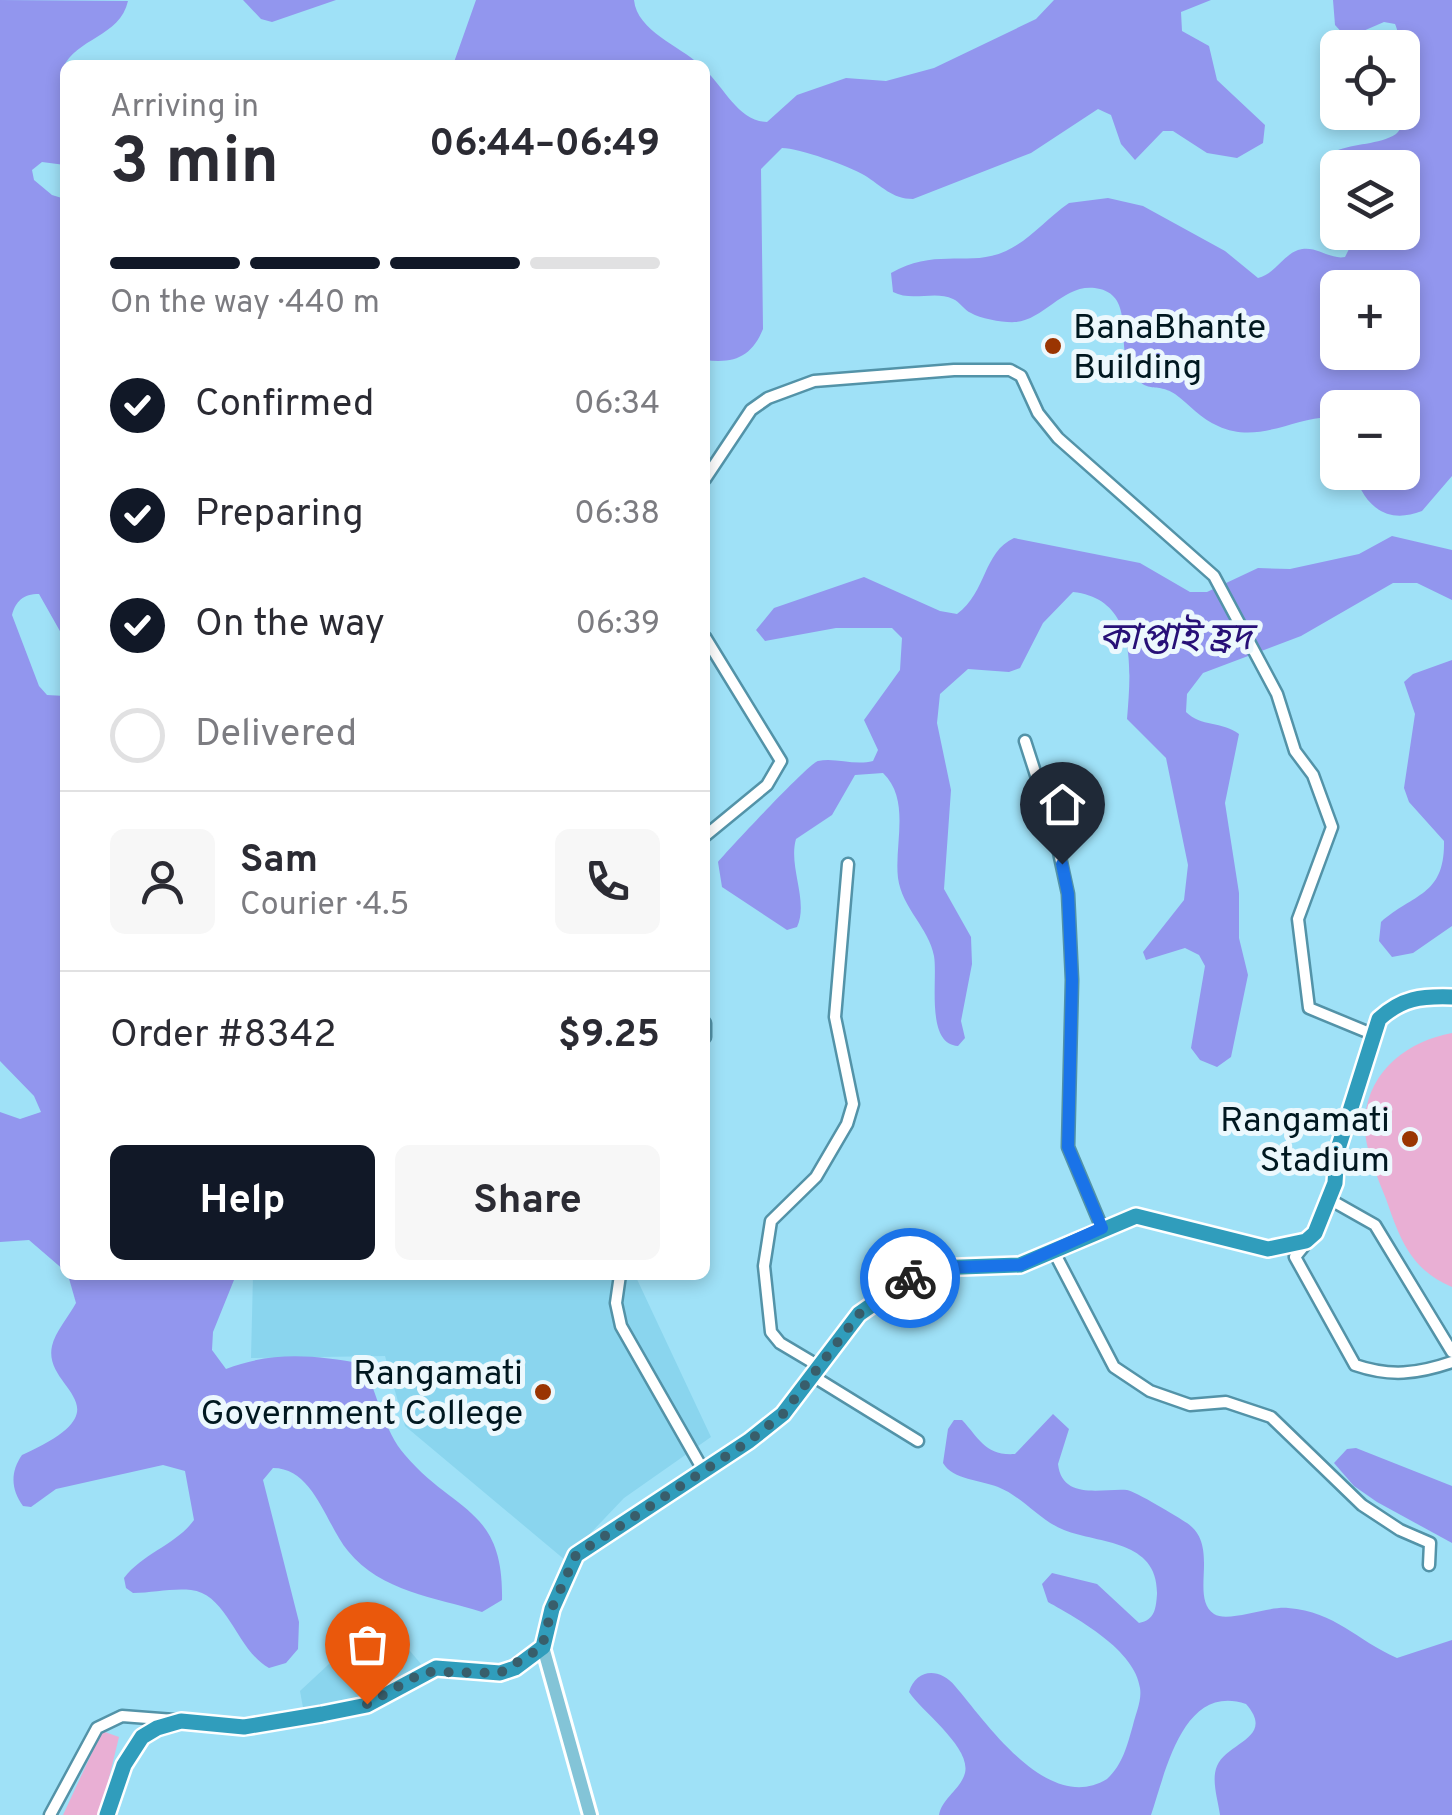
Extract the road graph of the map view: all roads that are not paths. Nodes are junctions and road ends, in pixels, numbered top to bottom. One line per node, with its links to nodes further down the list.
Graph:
1 (710, 470): 7 (street)
2 (710, 645): 4 (street)
3 (1025, 741): 9 (street)
4 (710, 832)
5 (848, 864): 15 (street)
6 (1452, 997): 7 (highway)
7 (1372, 1034): 8 (highway)
8 (1329, 1199): 10 (highway); 13 (street)
9 (1102, 1228): 10 (highway); 11 (highway)
10 (1315, 1232): 14 (street)
11 (1054, 1252): 15 (highway); 18 (street)
12 (619, 1280): 17 (street)
13 (1452, 1352)
14 (1452, 1362)
15 (814, 1370): 16 (street); 17 (highway)
16 (918, 1441)
17 (702, 1468): 19 (highway)
18 (1429, 1564)
19 (542, 1647): 20 (highway); 23 (main road)
20 (181, 1721): 21 (street); 22 (highway)
21 (50, 1815)
22 (107, 1815)
23 (590, 1815)

